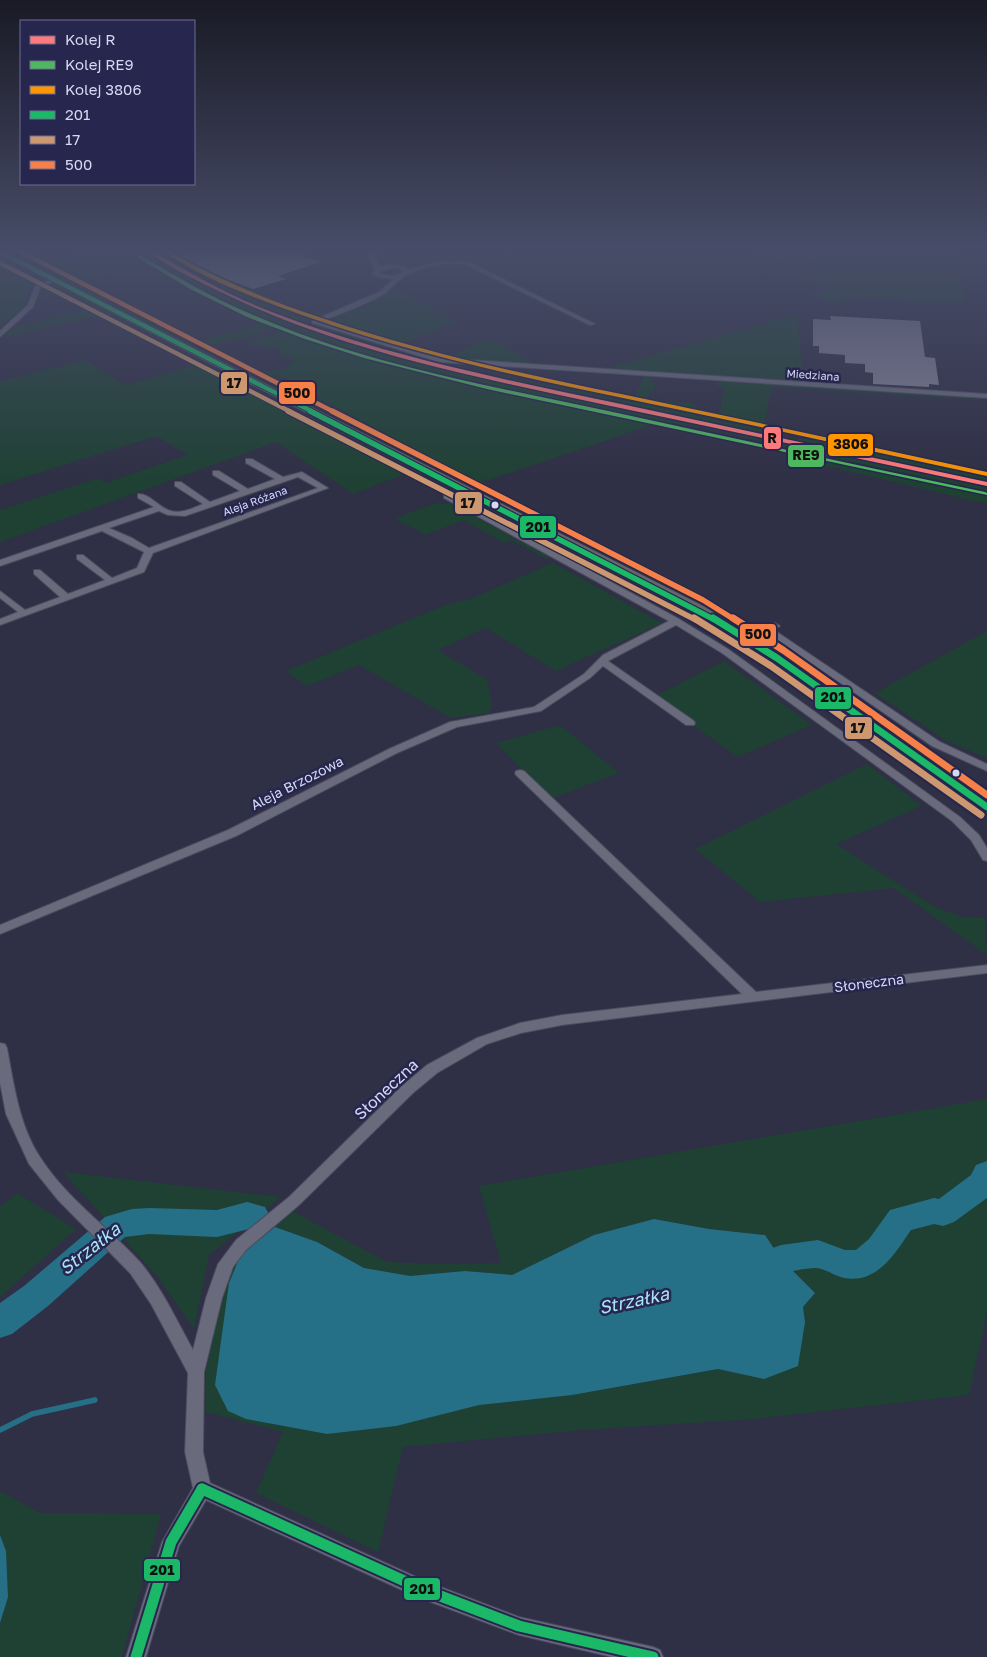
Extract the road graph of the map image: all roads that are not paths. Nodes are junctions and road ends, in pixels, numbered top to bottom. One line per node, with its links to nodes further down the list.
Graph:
1 (9, 326): 4 (street)
2 (146, 326): 31 (main road)
3 (328, 326): 5 (street, Miedziana)
4 (0, 335)
5 (987, 396)
6 (249, 461): 8 (street, Aleja Różana)
7 (216, 472): 10 (street, Aleja Różana)
8 (282, 480): 10 (street, Aleja Różana); 16 (street, Aleja Różana)
9 (178, 484): 13 (street, Aleja Różana)
10 (247, 492): 13 (street, Aleja Różana)
11 (141, 496): 14 (street, Aleja Różana)
12 (447, 496): 24 (street)
13 (209, 505): 14 (street, Aleja Różana)
14 (160, 508): 15 (street)
15 (104, 528): 16 (street); 18 (street)
16 (149, 551): 20 (street)
17 (80, 557): 20 (street)
18 (0, 563)
19 (37, 572): 22 (street)
20 (111, 581): 22 (street)
21 (0, 594): 23 (street)
22 (66, 597): 23 (street)
23 (24, 613): 25 (street)
24 (676, 621): 27 (street, Aleja Brzozowa); 32 (street)
25 (0, 622)
26 (775, 626): 29 (street)
27 (602, 662): 28 (street); 33 (street, Aleja Brzozowa)
28 (690, 724)
29 (987, 768)
30 (520, 773): 35 (street)
31 (987, 807)
32 (987, 857)
33 (0, 930)
34 (987, 970): 35 (street, Słoneczna)
35 (752, 996): 37 (street, Słoneczna)
36 (0, 1048): 37 (street)
37 (196, 1372): 38 (street, Słoneczna)
38 (202, 1488): 39 (street); 40 (street)
39 (136, 1657)
40 (653, 1657)

